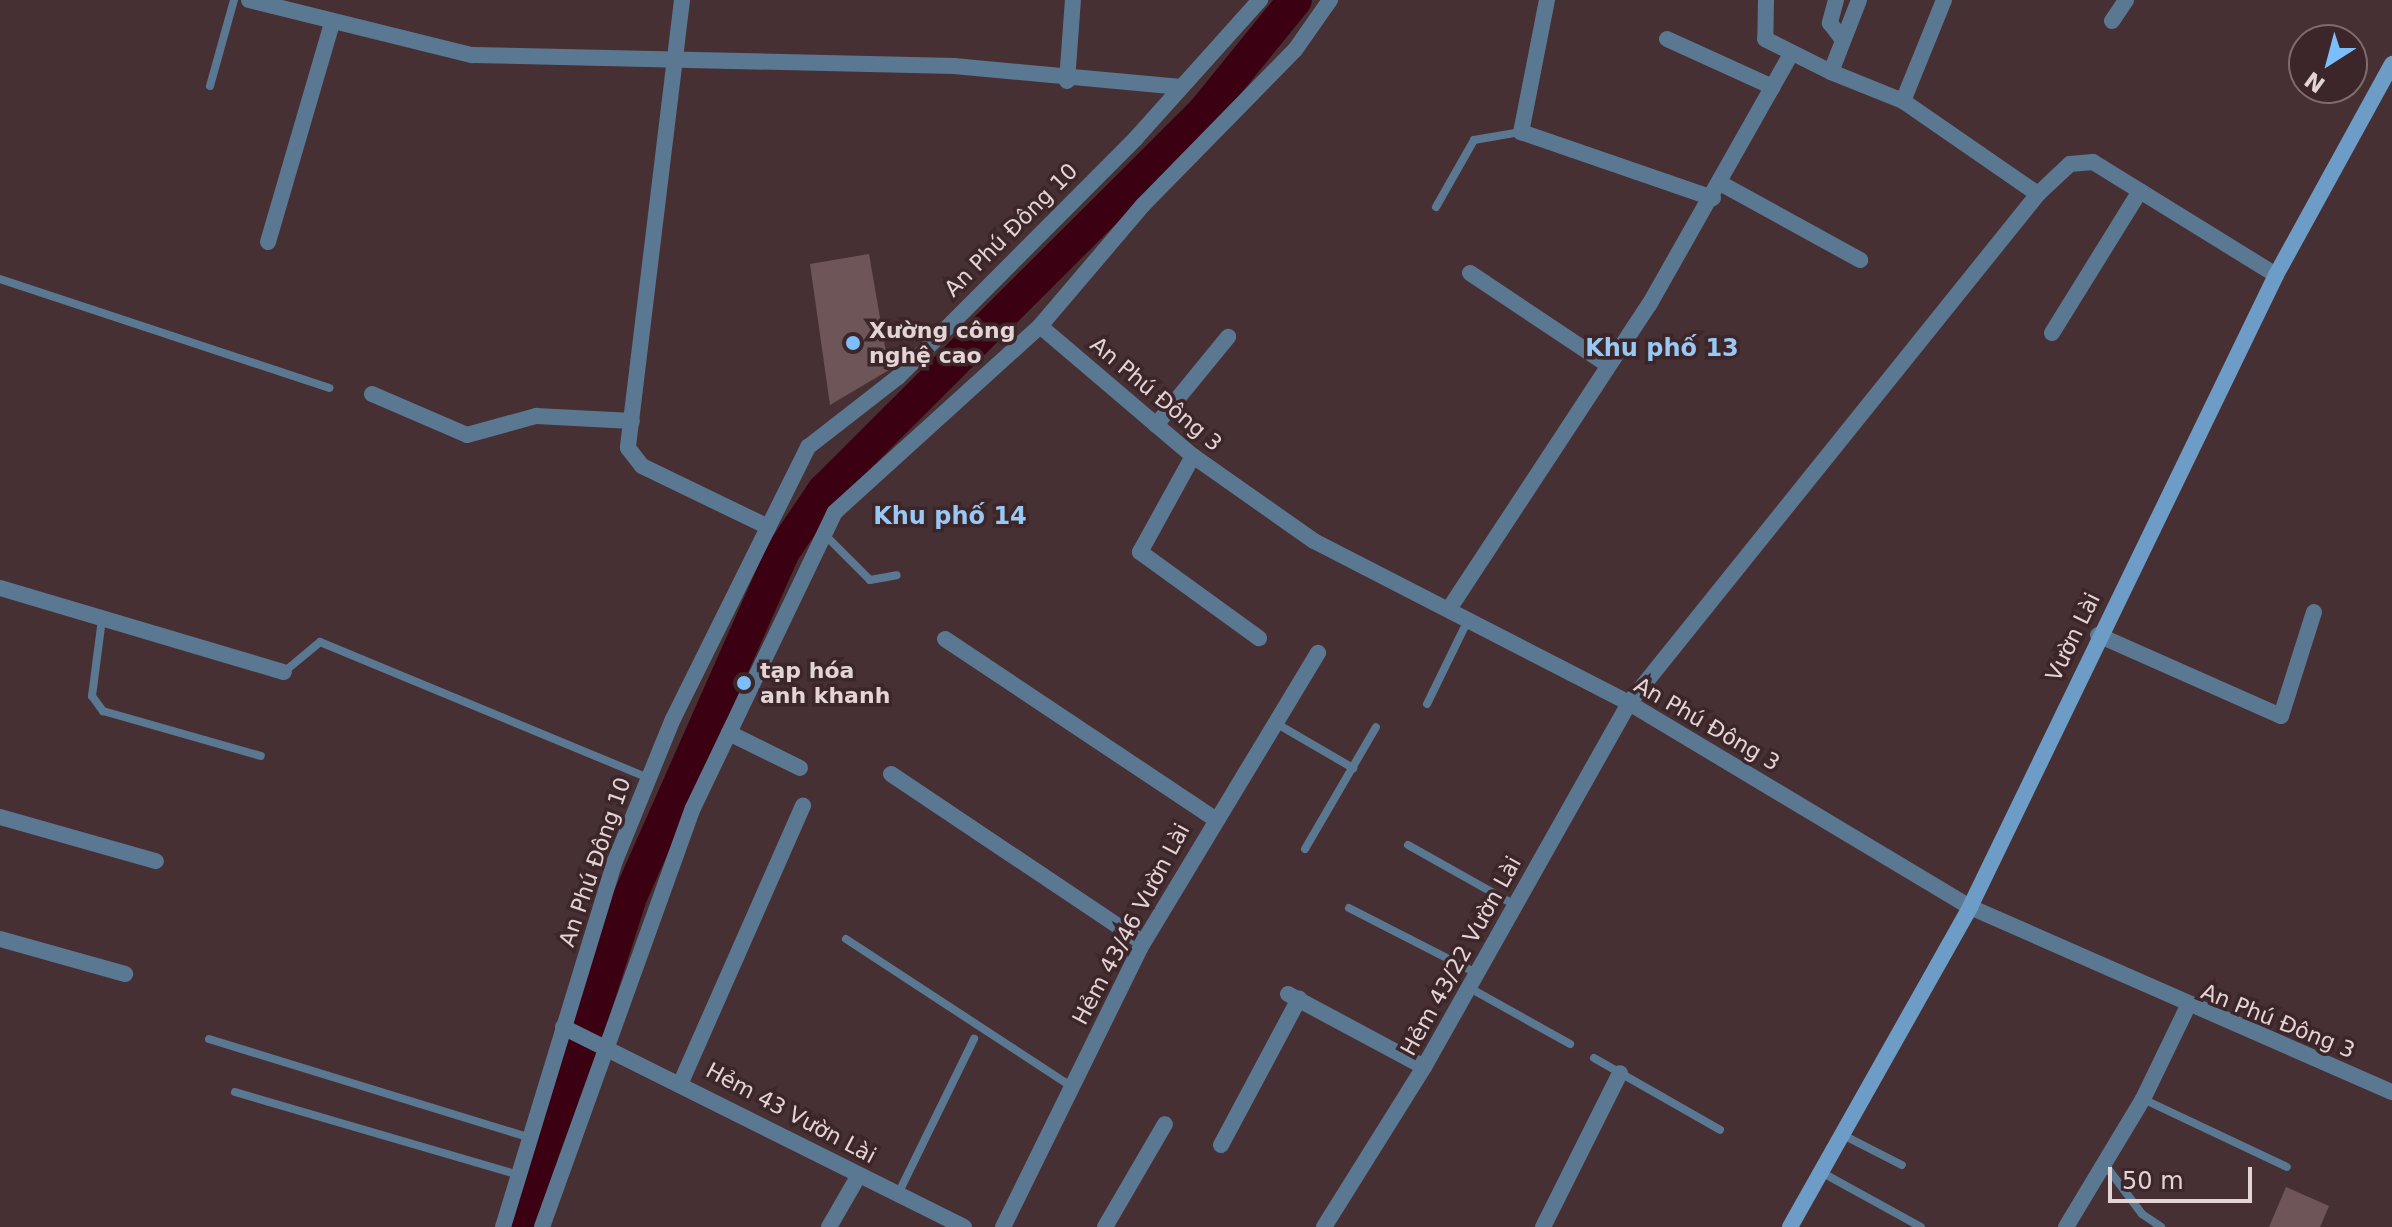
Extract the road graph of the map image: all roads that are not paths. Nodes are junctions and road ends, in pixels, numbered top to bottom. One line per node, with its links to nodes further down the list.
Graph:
1 (234, 0): 22 (lane)
2 (249, 0): 14 (street)
3 (682, 0): 19 (street)
4 (1073, 0): 21 (street)
5 (1260, 0): 23 (street, An Phú Đông 10)
6 (1330, 0): 36 (street)
7 (1547, 0): 26 (street)
8 (1766, 0): 17 (street)
9 (1836, 0): 16 (street)
10 (1859, 0): 16 (street)
11 (1944, 0): 25 (street)
12 (2126, 0): 13 (street)
13 (2112, 21)
14 (332, 23): 19 (street); 31 (street)
15 (1667, 39): 24 (street)
16 (1842, 39): 20 (street)
17 (1791, 54): 20 (street); 24 (street)
18 (2392, 64): 34 (main road, Vườn Lài)
19 (679, 65): 21 (street); 42 (street)
20 (1831, 72): 25 (street)
21 (1067, 81): 23 (street)
22 (210, 86)
23 (1181, 87): 45 (street, An Phú Đông 10)
24 (1773, 87): 27 (street)
25 (1903, 101): 29 (street)
26 (1521, 132): 27 (street); 30 (lane)
27 (1716, 190): 32 (street); 39 (street)
28 (2140, 191): 29 (street, Hẻm 43/22 Vườn Lài); 34 (street); 37 (street)
29 (2038, 194): 58 (street, Hẻm 43/22 Vườn Lài)
30 (1436, 207)
31 (268, 242)
32 (1860, 260)
33 (1470, 273): 39 (street)
34 (2276, 275): 53 (main road, Vườn Lài)
35 (0, 279): 40 (lane)
36 (1040, 326): 43 (street, An Phú Đông 3); 46 (street)
37 (2052, 333)
38 (1228, 337): 43 (street)
39 (1605, 363): 49 (street)
40 (329, 388)
41 (372, 394): 42 (street)
42 (632, 421): 45 (street)
43 (1156, 425): 44 (street, An Phú Đông 3)
44 (1193, 456): 49 (street, An Phú Đông 3); 54 (street)
45 (768, 527): 67 (street, An Phú Đông 10)
46 (823, 533): 47 (lane); 62 (street)
47 (897, 575)
48 (0, 588): 51 (street)
49 (1449, 609): 52 (street, An Phú Đông 3)
50 (2314, 612): 53 (street)
51 (102, 618): 57 (street); 63 (lane)
52 (1469, 619): 58 (street, An Phú Đông 3); 59 (lane)
53 (2098, 635): 75 (main road, Vườn Lài)
54 (1259, 638)
55 (945, 639): 70 (street)
56 (1318, 653): 60 (street, Hẻm 43/46 Vườn Lài)
57 (284, 672): 67 (lane)
58 (1629, 703): 74 (street, Hẻm 43/22 Vườn Lài); 75 (street, An Phú Đông 3)
59 (1427, 704)
60 (1279, 725): 65 (lane); 70 (street, Hẻm 43/46 Vườn Lài)
61 (1376, 727): 65 (lane)
62 (729, 733): 64 (street); 86 (street)
63 (261, 756)
64 (800, 768)
65 (1353, 768): 72 (lane)
66 (891, 774): 79 (street)
67 (648, 778): 83 (street, An Phú Đông 10)
68 (803, 806): 91 (street)
69 (0, 817): 73 (street)
70 (1213, 818): 79 (street, Hẻm 43/46 Vườn Lài)
71 (1408, 845): 74 (lane)
72 (1305, 849)
73 (156, 861)
74 (1515, 905): 81 (street, Hẻm 43/22 Vườn Lài)
75 (1970, 907): 82 (street, An Phú Đông 3); 98 (main road, Vườn Lài)
76 (1349, 908): 81 (lane)
77 (0, 939): 80 (street)
78 (846, 939): 92 (lane)
79 (1143, 943): 92 (street, Hẻm 43/46 Vườn Lài)
80 (125, 974)
81 (1472, 980): 87 (lane); 89 (street, Hẻm 43/22 Vườn Lài)
82 (2187, 1008): 94 (street, An Phú Đông 3); 95 (street)
83 (566, 1028): 86 (street, Hẻm 43 Vườn Lài); 99 (street, An Phú Đông 10)
84 (209, 1039): 99 (lane)
85 (974, 1039): 107 (lane)
86 (600, 1043): 91 (street, Hẻm 43 Vườn Lài); 109 (street)
87 (1570, 1044)
88 (1594, 1058): 90 (lane)
89 (1424, 1067): 100 (street); 114 (street, Hẻm 43/22 Vườn Lài)
90 (1620, 1073): 97 (lane); 115 (street)
91 (682, 1080): 106 (street, Hẻm 43 Vườn Lài)
92 (1072, 1087): 112 (street, Hẻm 43/46 Vườn Lài)
93 (235, 1092): 105 (lane)
94 (2392, 1092)
95 (2143, 1099): 102 (street); 103 (lane)
96 (1165, 1124): 113 (street)
97 (1720, 1130)
98 (1843, 1135): 101 (lane); 104 (main road, Vườn Lài)
99 (530, 1138): 105 (street, An Phú Đông 10)
100 (1221, 1145)
101 (1902, 1165)
102 (2106, 1166): 118 (street); 119 (lane)
103 (2287, 1167)
104 (1821, 1172): 116 (main road, Vườn Lài); 117 (lane)
105 (518, 1175): 108 (street, An Phú Đông 10)
106 (859, 1175): 107 (street, Hẻm 43 Vườn Lài); 110 (street)
107 (898, 1194): 111 (street, Hẻm 43 Vườn Lài)
108 (503, 1227)
109 (542, 1227)
110 (829, 1227)
111 (964, 1227)
112 (1003, 1227)
113 (1105, 1227)
114 (1324, 1227)
115 (1543, 1227)
116 (1790, 1227)
117 (1921, 1227)
118 (2066, 1227)
119 (2161, 1227)

